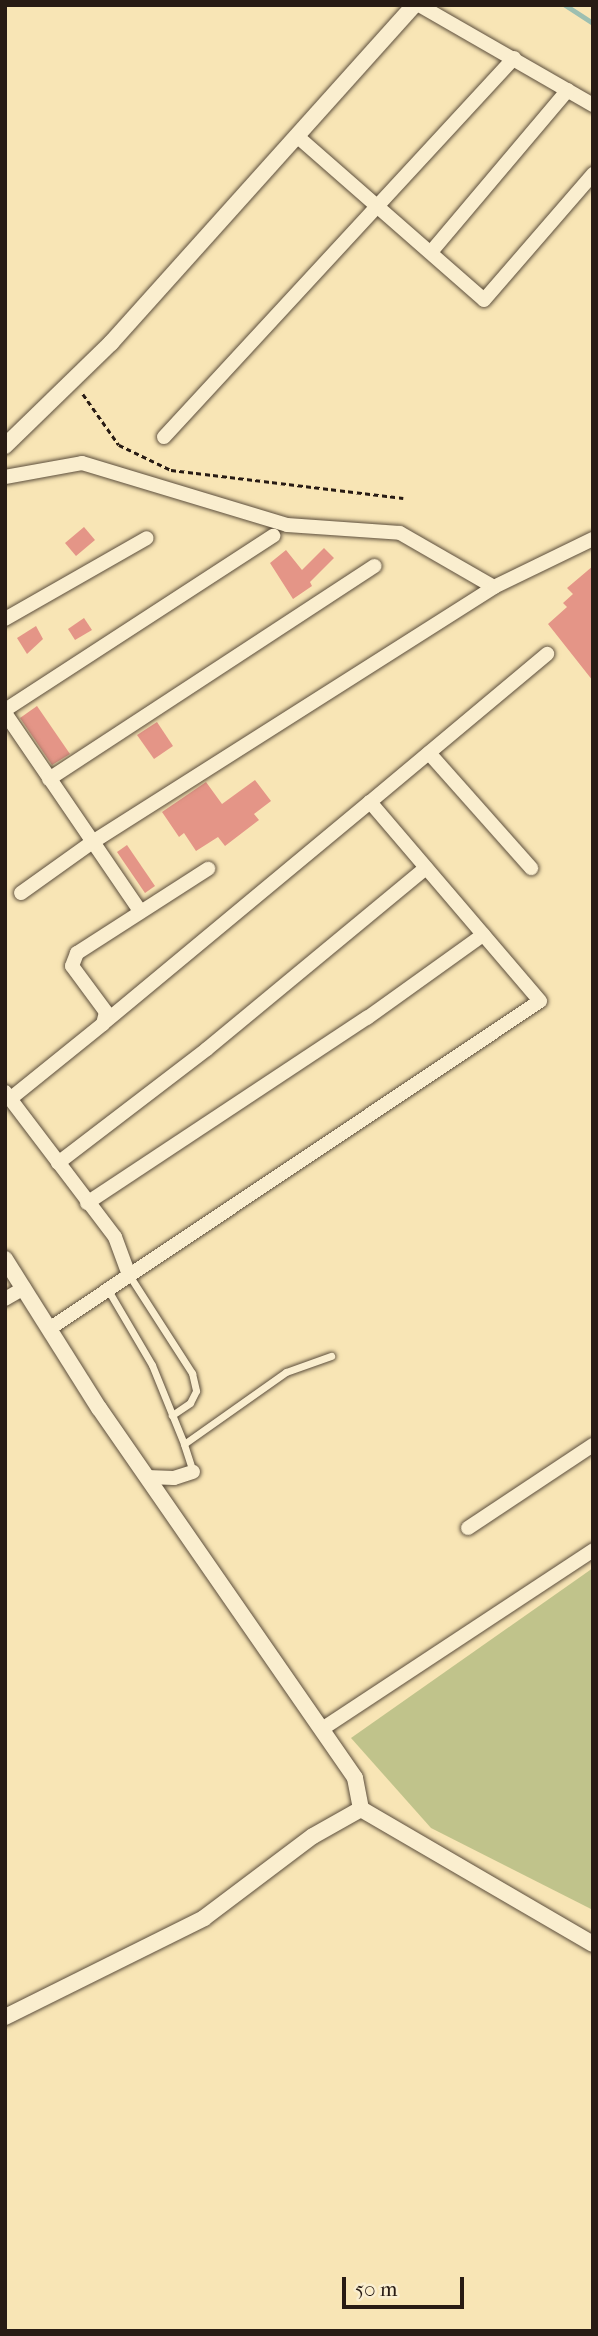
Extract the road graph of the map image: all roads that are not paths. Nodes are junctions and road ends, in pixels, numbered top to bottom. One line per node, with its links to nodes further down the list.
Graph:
1 (417, 5): 2 (street); 5 (street)
2 (514, 58): 3 (street); 7 (street)
3 (568, 90): 4 (street); 8 (street)
4 (593, 104)
5 (298, 137): 7 (street); 10 (street)
6 (593, 174): 8 (street)
7 (380, 207): 8 (street); 9 (street)
8 (431, 252)
9 (164, 437)
10 (5, 446)
11 (5, 477): 16 (street)
12 (273, 536): 19 (street)
13 (146, 538): 17 (street)
14 (593, 539): 16 (street)
15 (374, 566): 21 (street)
16 (495, 587): 23 (street)
17 (5, 620)
18 (547, 654): 20 (street)
19 (5, 711): 21 (street)
20 (429, 753): 22 (street); 25 (street)
21 (49, 779): 23 (street)
22 (370, 802): 24 (street); 30 (street)
23 (91, 843): 27 (street); 28 (street)
24 (426, 868): 29 (street); 32 (street)
25 (531, 868)
26 (208, 869): 28 (street)
27 (21, 893)
28 (140, 911): 30 (street)
29 (483, 935): 33 (street); 35 (street)
30 (103, 1024): 31 (street)
31 (8, 1095): 32 (street)
32 (58, 1163): 33 (street)
33 (87, 1203): 35 (street)
34 (5, 1259): 36 (street)
35 (129, 1275): 37 (street); 41 (lane)
36 (24, 1288): 38 (street); 39 (street)
37 (107, 1290): 39 (street); 41 (lane)
38 (5, 1299)
39 (49, 1328): 45 (street)
40 (331, 1356): 42 (lane)
41 (172, 1415): 42 (lane)
42 (184, 1444): 44 (lane)
43 (593, 1445): 46 (street)
44 (193, 1472): 45 (street)
45 (147, 1477): 48 (street)
46 (468, 1528)
47 (593, 1550): 48 (street)
48 (322, 1729): 49 (street)
49 (361, 1809): 50 (street); 51 (street)
50 (593, 1944)
51 (5, 2017)

